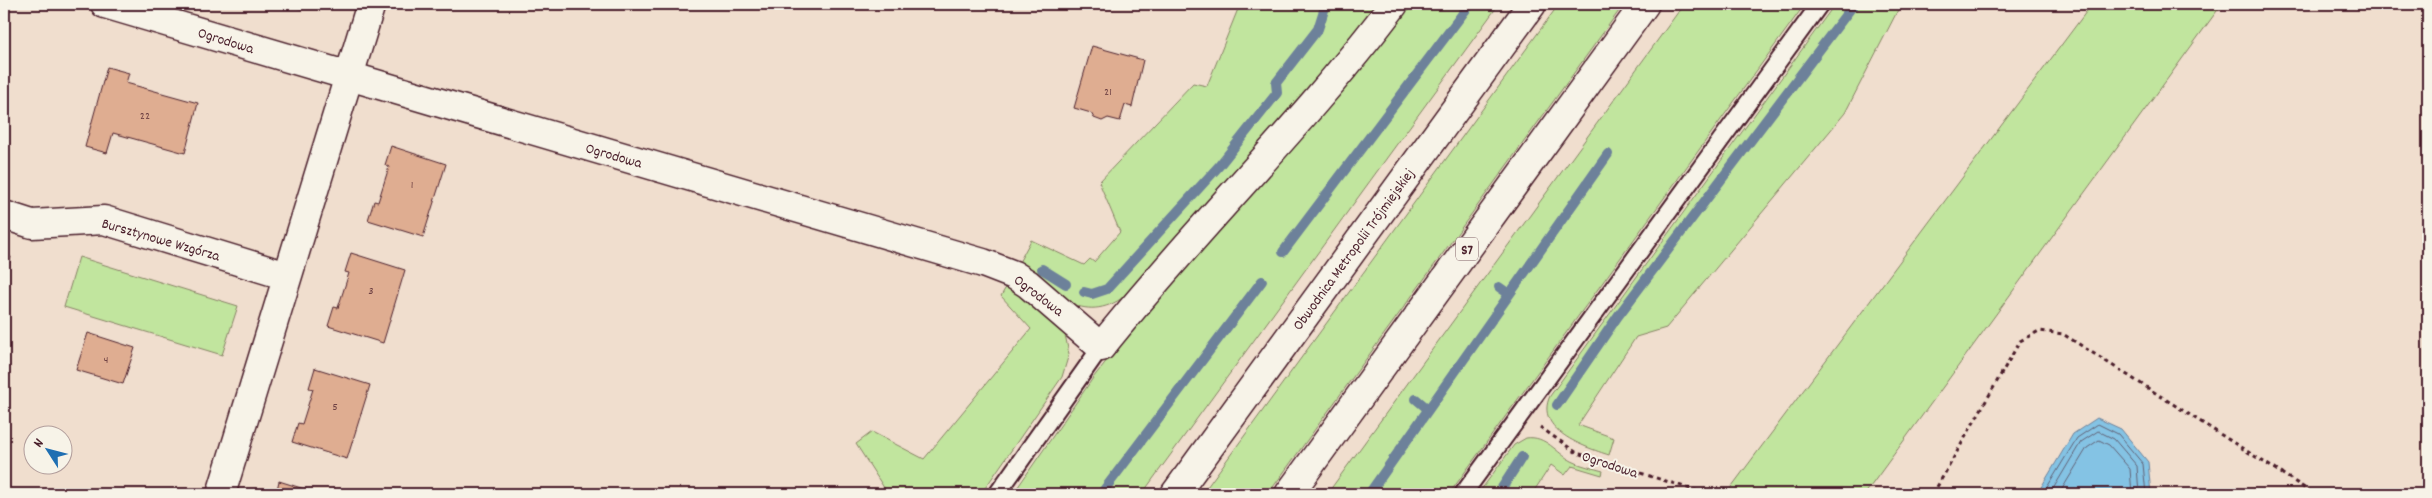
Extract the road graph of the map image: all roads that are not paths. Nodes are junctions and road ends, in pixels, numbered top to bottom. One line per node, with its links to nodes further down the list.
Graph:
1 (105, 4): 7 (main road, Ogrodowa)
2 (370, 4): 7 (main road)
3 (1394, 4): 10 (main road)
4 (1532, 4): 13 (main road, Obwodnica Metropolii Trójmiejskiej)
5 (1646, 4): 14 (main road, S7)
6 (1820, 4): 15 (lane)
7 (348, 76): 9 (main road); 10 (main road, Ogrodowa)
8 (4, 215): 9 (main road, Bursztynowe Wzgórza)
9 (287, 276): 11 (main road)
10 (1101, 347): 12 (lane)
11 (221, 494)
12 (997, 494)
13 (1175, 494)
14 (1289, 494)
15 (1463, 494)

